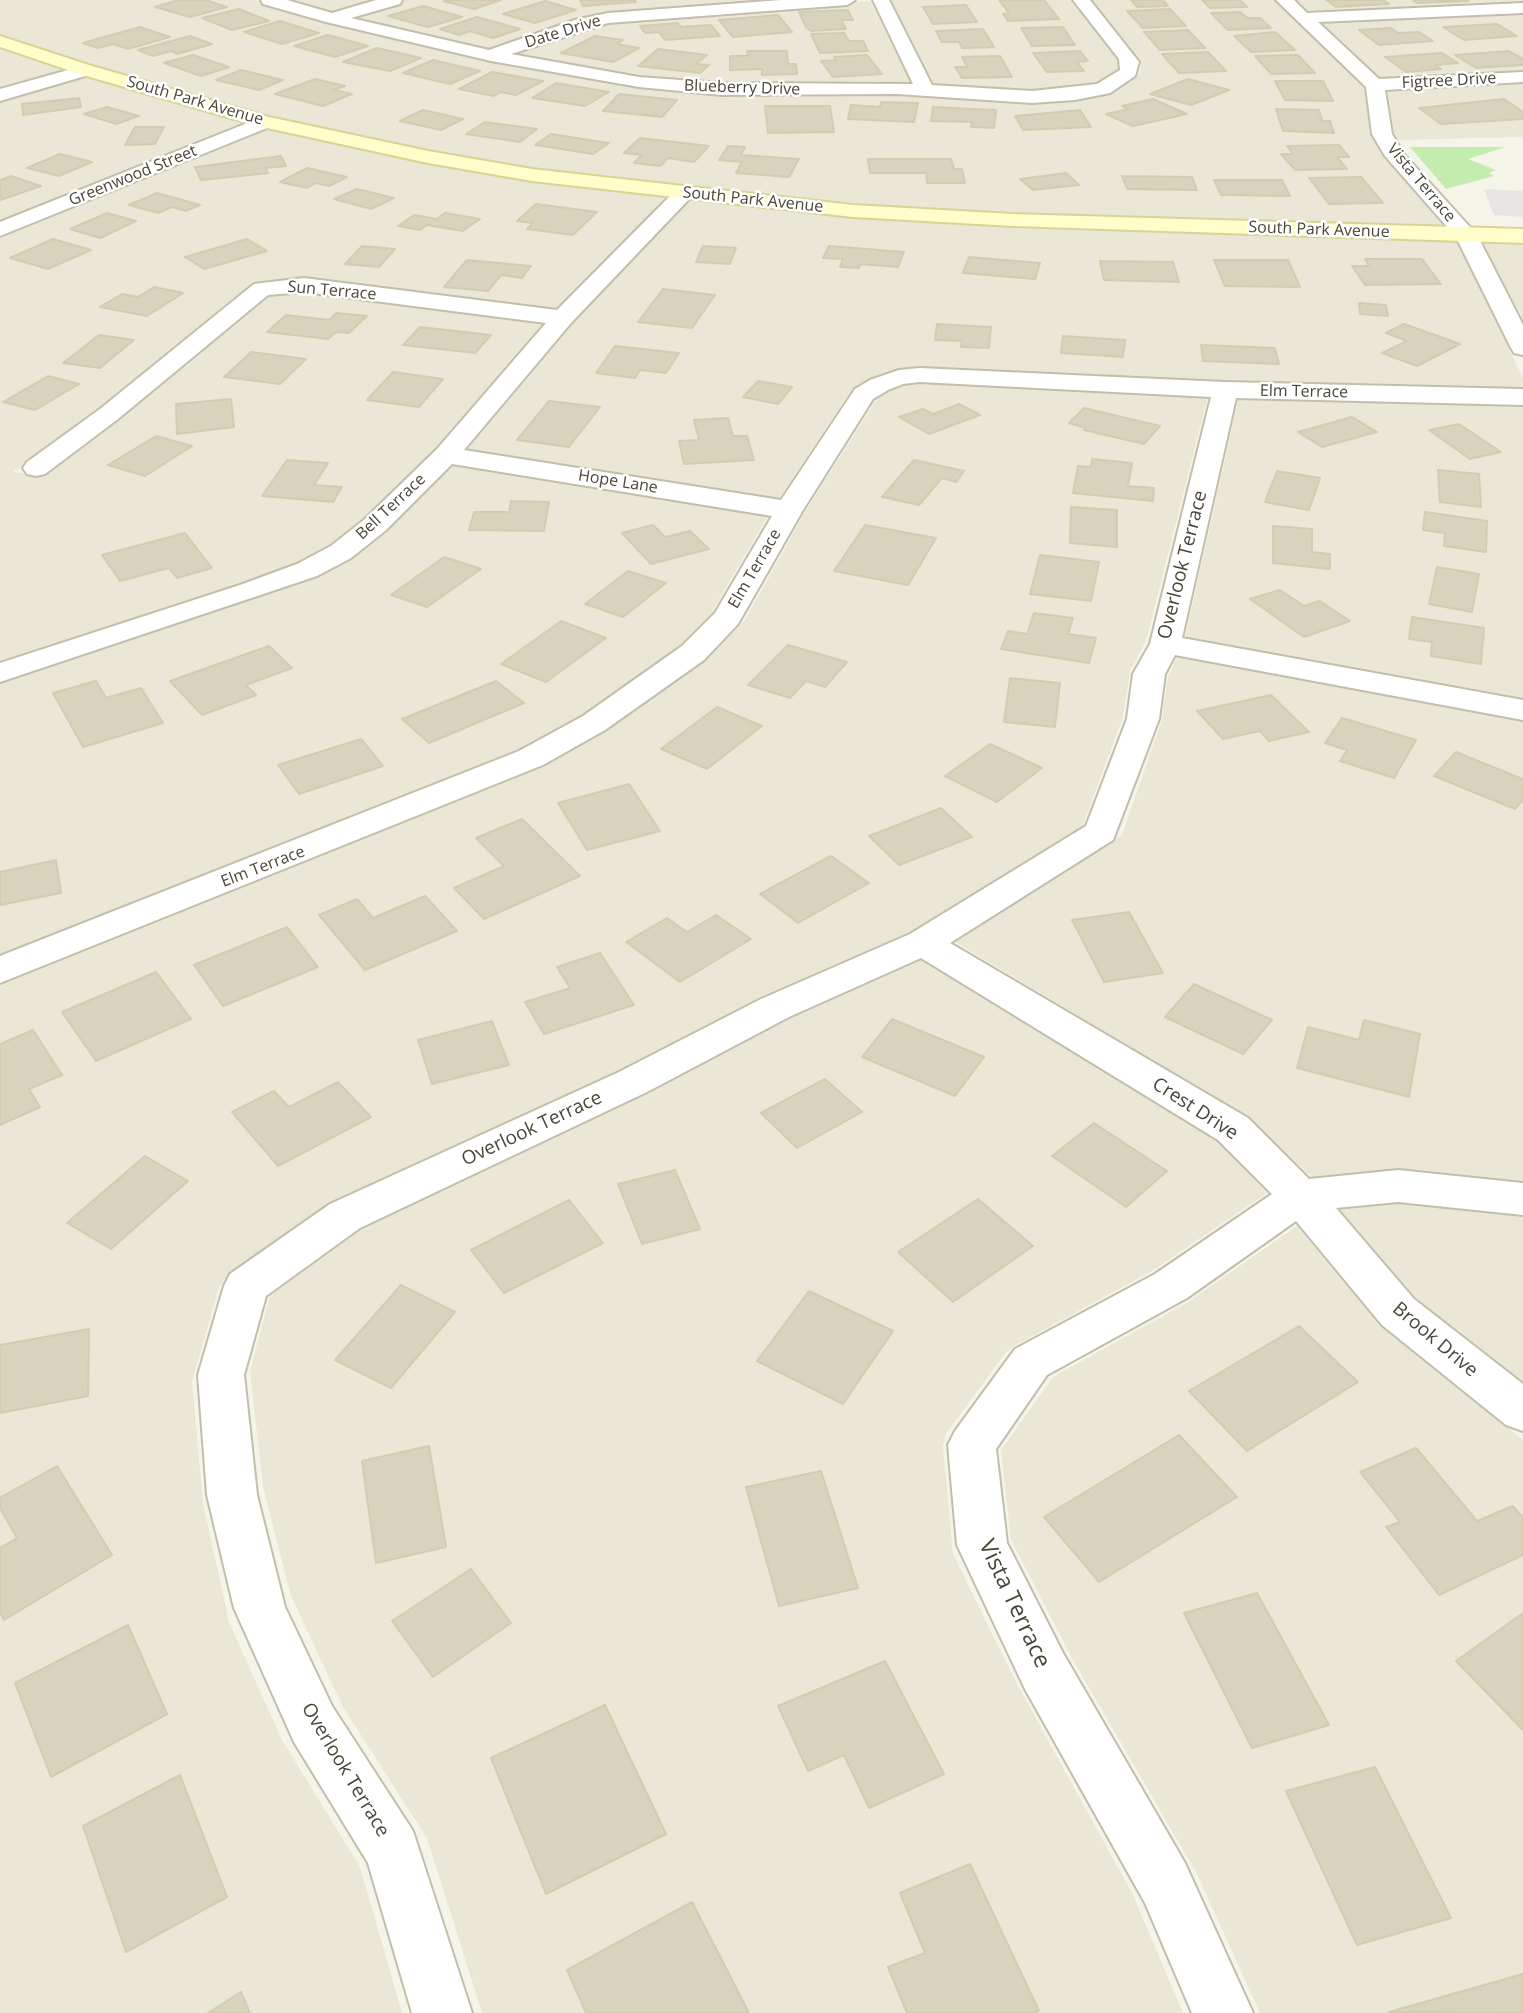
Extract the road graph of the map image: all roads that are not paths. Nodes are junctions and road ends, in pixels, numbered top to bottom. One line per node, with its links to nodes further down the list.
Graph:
1 (269, 0): 8 (street, Blueberry Drive)
2 (394, 0): 8 (street)
3 (847, 0): 11 (street, Date Drive)
4 (881, 0): 15 (street)
5 (1081, 0): 15 (street, Blueberry Drive)
6 (1284, 0): 9 (street)
7 (1523, 8): 9 (street)
8 (332, 18): 11 (street, Blueberry Drive)
9 (1303, 18): 14 (street)
10 (0, 41): 12 (street, South Park Avenue)
11 (491, 56): 15 (street, Blueberry Drive)
12 (86, 70): 16 (street); 17 (street, South Park Avenue)
13 (1523, 77): 14 (street, Figtree Drive)
14 (1375, 85): 20 (street, Vista Terrace)
15 (925, 89)
16 (0, 95)
17 (265, 122): 18 (street, South Park Avenue); 19 (street, Greenwood Street)
18 (684, 193): 20 (street, South Park Avenue); 22 (street, Bell Terrace)
19 (0, 230)
20 (1466, 235): 21 (street, South Park Avenue); 23 (street, Vista Terrace)
21 (1523, 236)
22 (563, 318): 26 (street, Bell Terrace); 27 (street, Sun Terrace)
23 (1523, 348)
24 (1225, 390): 25 (street, Elm Terrace); 28 (street, Elm Terrace); 29 (street, Overlook Terrace)
25 (1523, 397)
26 (446, 455): 28 (street, Hope Lane); 30 (street, Bell Terrace)
27 (36, 468)
28 (789, 510): 33 (street, Elm Terrace)
29 (1164, 644): 31 (street); 32 (street, Overlook Terrace)
30 (0, 673)
31 (1523, 710)
32 (923, 943): 34 (street, Crest Drive); 37 (street, Overlook Terrace)
33 (0, 970)
34 (1300, 1196): 35 (street); 36 (street, Brook Drive); 38 (street, Vista Terrace)
35 (1523, 1199)
36 (1523, 1411)
37 (442, 2013)
38 (1223, 2013)

